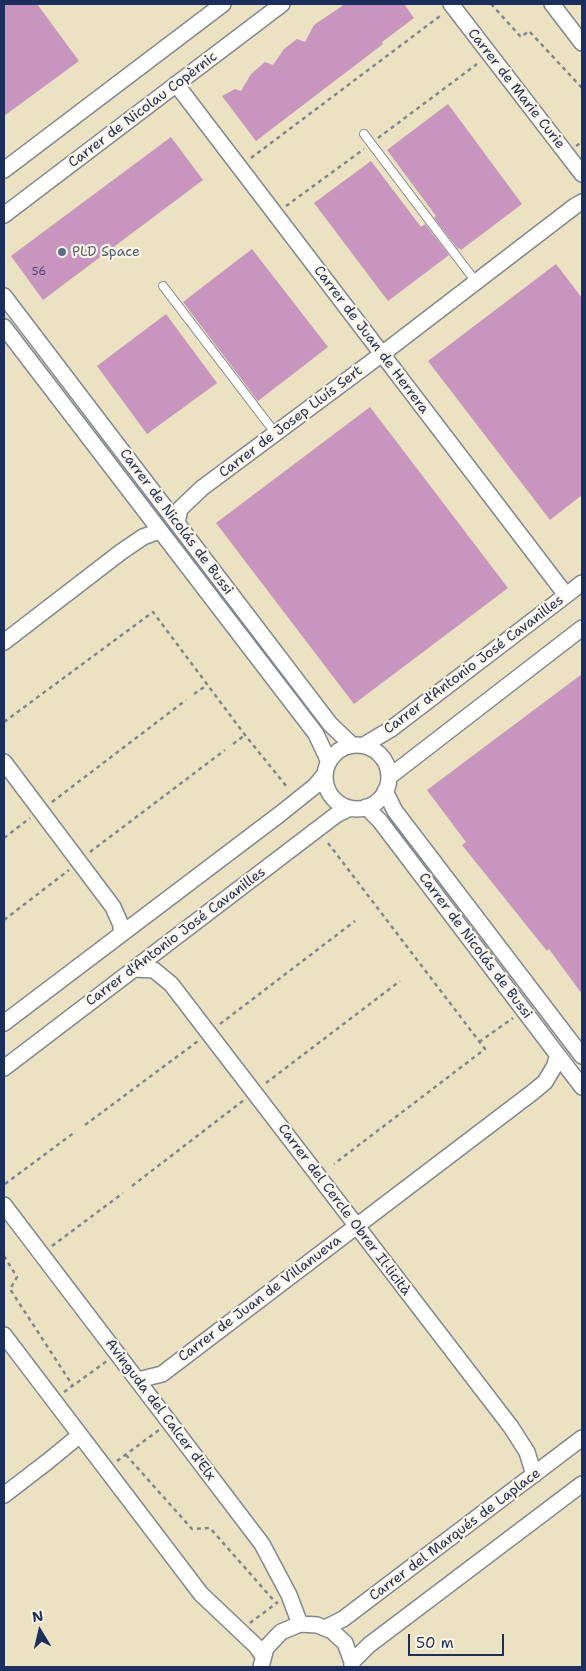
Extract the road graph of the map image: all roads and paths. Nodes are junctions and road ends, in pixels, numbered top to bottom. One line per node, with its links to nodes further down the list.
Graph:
1 (223, 4): 14 (street)
2 (282, 4): 9 (street, Carrer de Nicolau Copèrnic)
3 (451, 4): 15 (street, Carrer de Marie Curie)
4 (491, 4): 10 (path)
5 (552, 4): 7 (street)
6 (440, 16): 13 (path)
7 (582, 43)
8 (477, 64): 12 (path)
9 (176, 84): 18 (street, Carrer de Nicolau Copèrnic); 23 (street, Carrer de Juan de Herrera)
10 (582, 88)
11 (364, 134): 12 (lane)
12 (371, 144): 17 (path); 19 (lane)
13 (251, 158)
14 (4, 170)
15 (582, 174)
16 (582, 202): 19 (street, Carrer de Josep Lluís Sert)
17 (286, 206)
18 (4, 215)
19 (476, 282): 23 (street, Carrer de Josep Lluís Sert)
20 (163, 286): 24 (lane)
21 (4, 296): 25 (street, Carrer de Nicolás de Bussi)
22 (4, 327): 26 (street, Carrer de Nicolás de Bussi)
23 (382, 354): 24 (street, Carrer de Josep Lluís Sert); 28 (street, Carrer de Juan de Herrera)
24 (276, 434): 25 (street, Carrer de Josep Lluís Sert)
25 (177, 523): 37 (street, Carrer de Nicolás de Bussi)
26 (159, 531): 30 (street); 40 (street, Carrer de Nicolás de Bussi)
27 (582, 583): 28 (street, Carrer d'Antonio José Cavanilles)
28 (566, 595): 37 (street, Carrer d'Antonio José Cavanilles)
29 (582, 628): 41 (street)
30 (4, 642)
31 (207, 685): 32 (path); 34 (path); 35 (path)
32 (194, 694)
33 (186, 700): 43 (path)
34 (4, 722)
35 (245, 736): 36 (path); 42 (path)
36 (233, 744)
37 (358, 745): 40 (street); 41 (street)
38 (225, 750): 49 (path)
39 (4, 762): 53 (street)
40 (327, 768): 45 (street); 53 (street)
41 (387, 784): 44 (street); 61 (street, Carrer de Nicolás de Bussi)
42 (287, 787)
43 (52, 802)
44 (366, 807): 45 (street); 62 (street, Carrer de Nicolás de Bussi)
45 (350, 808): 54 (street, Carrer d'Antonio José Cavanilles)
46 (30, 818): 47 (path)
47 (4, 838)
48 (328, 843): 60 (path)
49 (90, 852)
50 (69, 870): 51 (path)
51 (4, 920)
52 (355, 922): 58 (path)
53 (121, 934): 57 (street)
54 (134, 969): 63 (street, Carrer d'Antonio José Cavanilles); 74 (street, Carrer del Cercle Obrer Il·licità)
55 (400, 981): 64 (path)
56 (513, 1018): 60 (path)
57 (4, 1023)
58 (220, 1024)
59 (199, 1040): 67 (path)
60 (480, 1042): 69 (path)
61 (582, 1054)
62 (558, 1055): 65 (street, Carrer de Nicolás de Bussi); 74 (street, Carrer de Juan de Villanueva)
63 (4, 1068)
64 (266, 1083)
65 (582, 1087)
66 (245, 1099): 71 (path)
67 (85, 1125)
68 (75, 1132): 70 (path)
69 (334, 1164)
70 (4, 1184)
71 (132, 1186)
72 (123, 1193): 75 (path)
73 (4, 1205): 79 (street, Avinguda del Calcer d'Elx)
74 (356, 1226): 79 (street, Carrer de Juan de Villanueva); 87 (street, Carrer del Cercle Obrer Il·licità)
75 (52, 1246)
76 (4, 1256): 80 (path)
77 (4, 1335): 83 (street)
78 (112, 1358): 80 (path)
79 (138, 1380): 92 (street, Avinguda del Calcer d'Elx)
80 (73, 1386): 81 (path)
81 (59, 1396)
82 (159, 1429): 85 (path)
83 (80, 1435): 89 (street); 95 (street)
84 (582, 1438): 87 (street, Carrer del Marqués de Laplace)
85 (126, 1455): 86 (path); 91 (path)
86 (116, 1462)
87 (534, 1475): 94 (street, Carrer del Marqués de Laplace)
88 (582, 1484): 96 (street)
89 (4, 1495)
90 (283, 1598): 91 (path)
91 (276, 1603): 93 (path)
92 (300, 1624): 94 (street); 95 (street)
93 (247, 1626)
94 (325, 1628): 96 (street)
95 (262, 1662)
96 (352, 1664)

